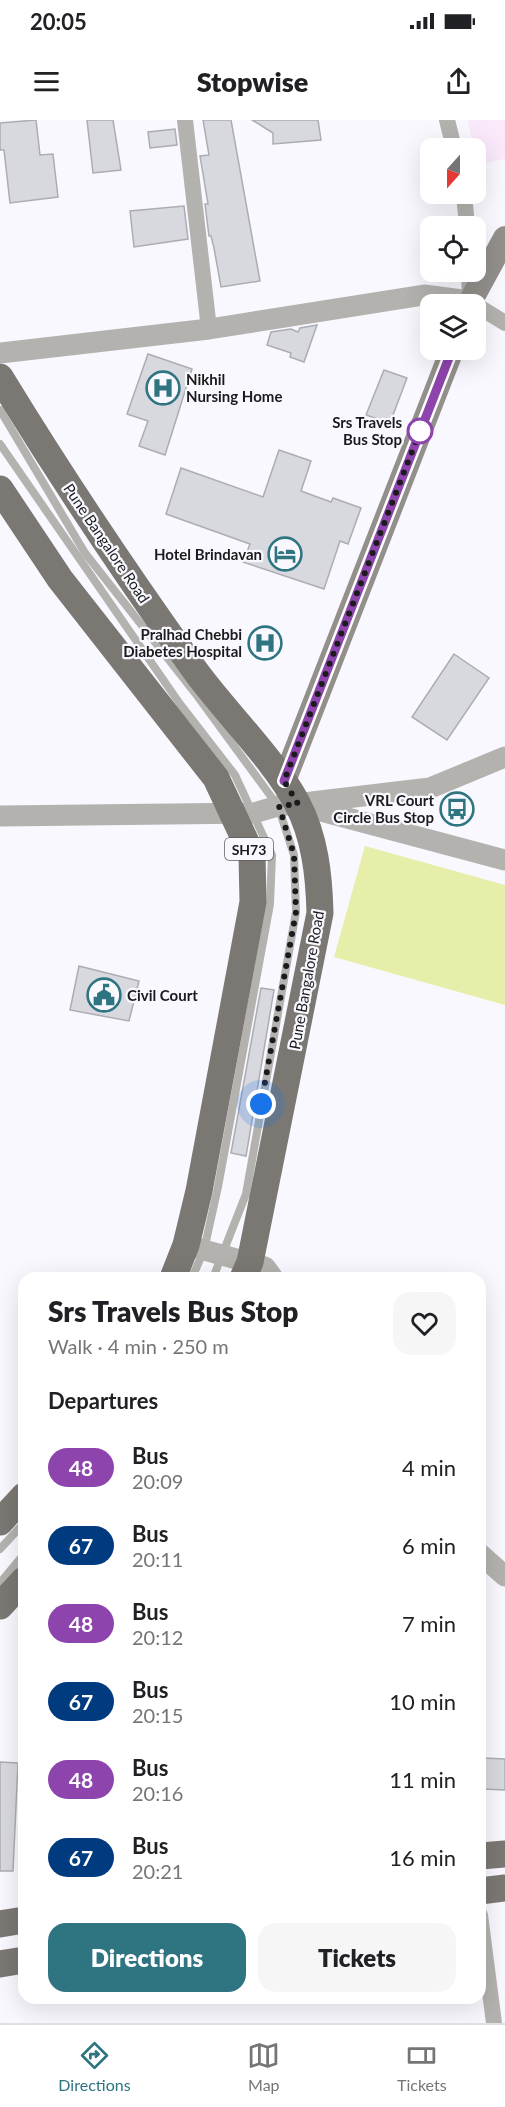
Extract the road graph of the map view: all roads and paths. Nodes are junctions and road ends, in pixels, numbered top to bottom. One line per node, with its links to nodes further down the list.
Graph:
1 (185, 120): 9 (street)
2 (447, 120): 3 (street)
3 (452, 138)
4 (505, 238): 5 (main road)
5 (477, 294)
6 (420, 297): 9 (street)
7 (486, 312): 8 (street)
8 (505, 323)
9 (209, 329): 10 (street)
10 (0, 353)
11 (448, 360): 17 (main road)
12 (0, 377): 17 (main road, Pune Bangalore Road)
13 (0, 410): 17 (lane)
14 (0, 444): 18 (lane)
15 (0, 489): 18 (main road, SH73)
16 (505, 757): 17 (street)
17 (287, 797): 18 (street); 20 (street); 21 (lane); 22 (main road, Pune Bangalore Road)
18 (244, 813): 19 (street); 21 (main road, SH73)
19 (0, 816)
20 (505, 860)
21 (204, 1250): 22 (street); 23 (main road, SH73); 24 (lane); 25 (lane)
22 (246, 1270): 26 (street)
23 (180, 1272)
24 (195, 1272)
25 (211, 1272)
26 (269, 1272)
27 (18, 1502): 28 (main road)
28 (0, 1522)
29 (18, 1530): 30 (lane)
30 (0, 1549)
31 (486, 1559): 33 (street)
32 (18, 1561): 34 (lane)
33 (505, 1576)
34 (0, 1583)
35 (18, 1586): 36 (main road)
36 (0, 1606)
37 (505, 1854): 38 (main road)
38 (486, 1856)
39 (505, 1888): 40 (main road)
40 (486, 1890)
41 (18, 1921): 42 (main road)
42 (0, 1924)
43 (18, 1961): 45 (main road)
44 (486, 1961): 46 (street)
45 (0, 1964)
46 (494, 2023)

